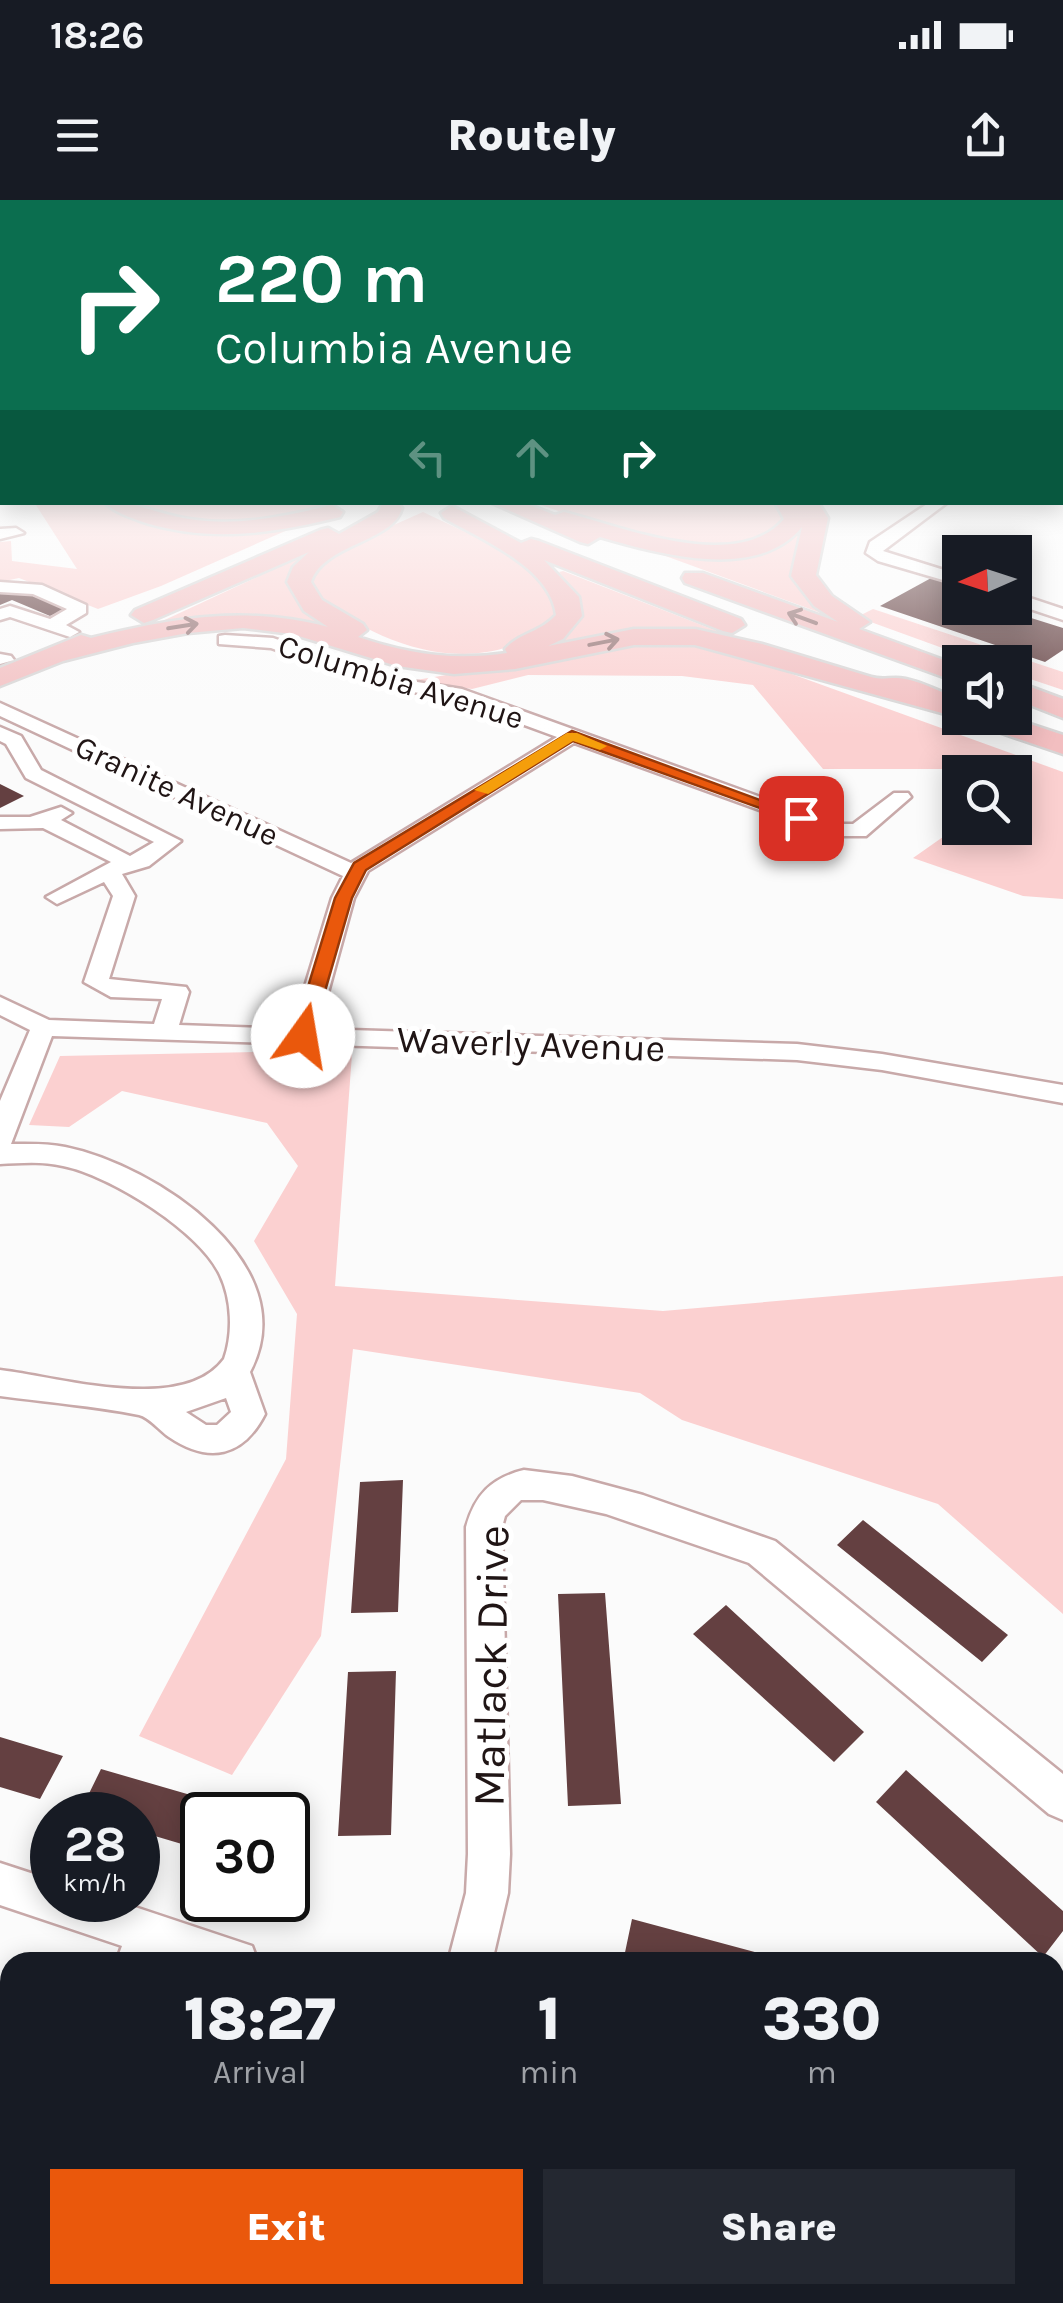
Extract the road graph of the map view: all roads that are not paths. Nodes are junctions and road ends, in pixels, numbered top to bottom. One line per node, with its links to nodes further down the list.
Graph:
1 (297, 540): 20 (highway)
2 (298, 540): 20 (highway)
3 (344, 540): 4 (highway)
4 (496, 540)
5 (519, 540): 25 (highway)
6 (599, 540): 24 (highway, one-way to 6)
7 (635, 540): 8 (highway)
8 (770, 540)
9 (810, 540): 22 (highway)
10 (885, 540): 11 (street)
11 (876, 546): 12 (street); 13 (street)
12 (942, 563)
13 (942, 575)
14 (0, 587): 20 (street)
15 (1032, 588): 16 (street)
16 (1063, 596)
17 (1032, 604): 18 (street)
18 (1063, 614)
19 (0, 617): 20 (street)
20 (56, 638): 23 (highway); 25 (highway, one-way to 25)
21 (226, 640): 32 (street, Columbia Avenue)
22 (942, 658)
23 (1, 665)
24 (942, 668)
25 (922, 696): 27 (highway)
26 (1032, 698): 28 (highway)
27 (942, 703)
28 (1063, 710)
29 (5, 729): 31 (street, Granite Avenue); 31 (street); 35 (street)
30 (1032, 734): 33 (highway)
31 (58, 735): 39 (street, Granite Avenue)
32 (572, 736): 34 (street, Columbia Avenue); 39 (street)
33 (1063, 745)
34 (901, 797)
35 (85, 800): 36 (street); 38 (street)
36 (46, 821): 37 (street); 38 (street)
37 (0, 824)
38 (117, 869): 40 (street); 43 (street)
39 (355, 873): 44 (street)
40 (57, 897)
41 (0, 1006): 42 (street, Waverly Avenue)
42 (44, 1027): 43 (street, Waverly Avenue); 46 (street)
43 (164, 1032): 44 (street, Waverly Avenue)
44 (303, 1036): 45 (street, Waverly Avenue)
45 (1063, 1094)
46 (0, 1139)
47 (0, 1154): 48 (street)
48 (234, 1372): 50 (street); 50 (street)
49 (0, 1383): 50 (street)
50 (148, 1400)
51 (1063, 1800): 55 (street, Matlack Drive)
52 (0, 1884): 53 (street)
53 (144, 1948): 54 (street)
54 (170, 1952)
55 (472, 1952)

